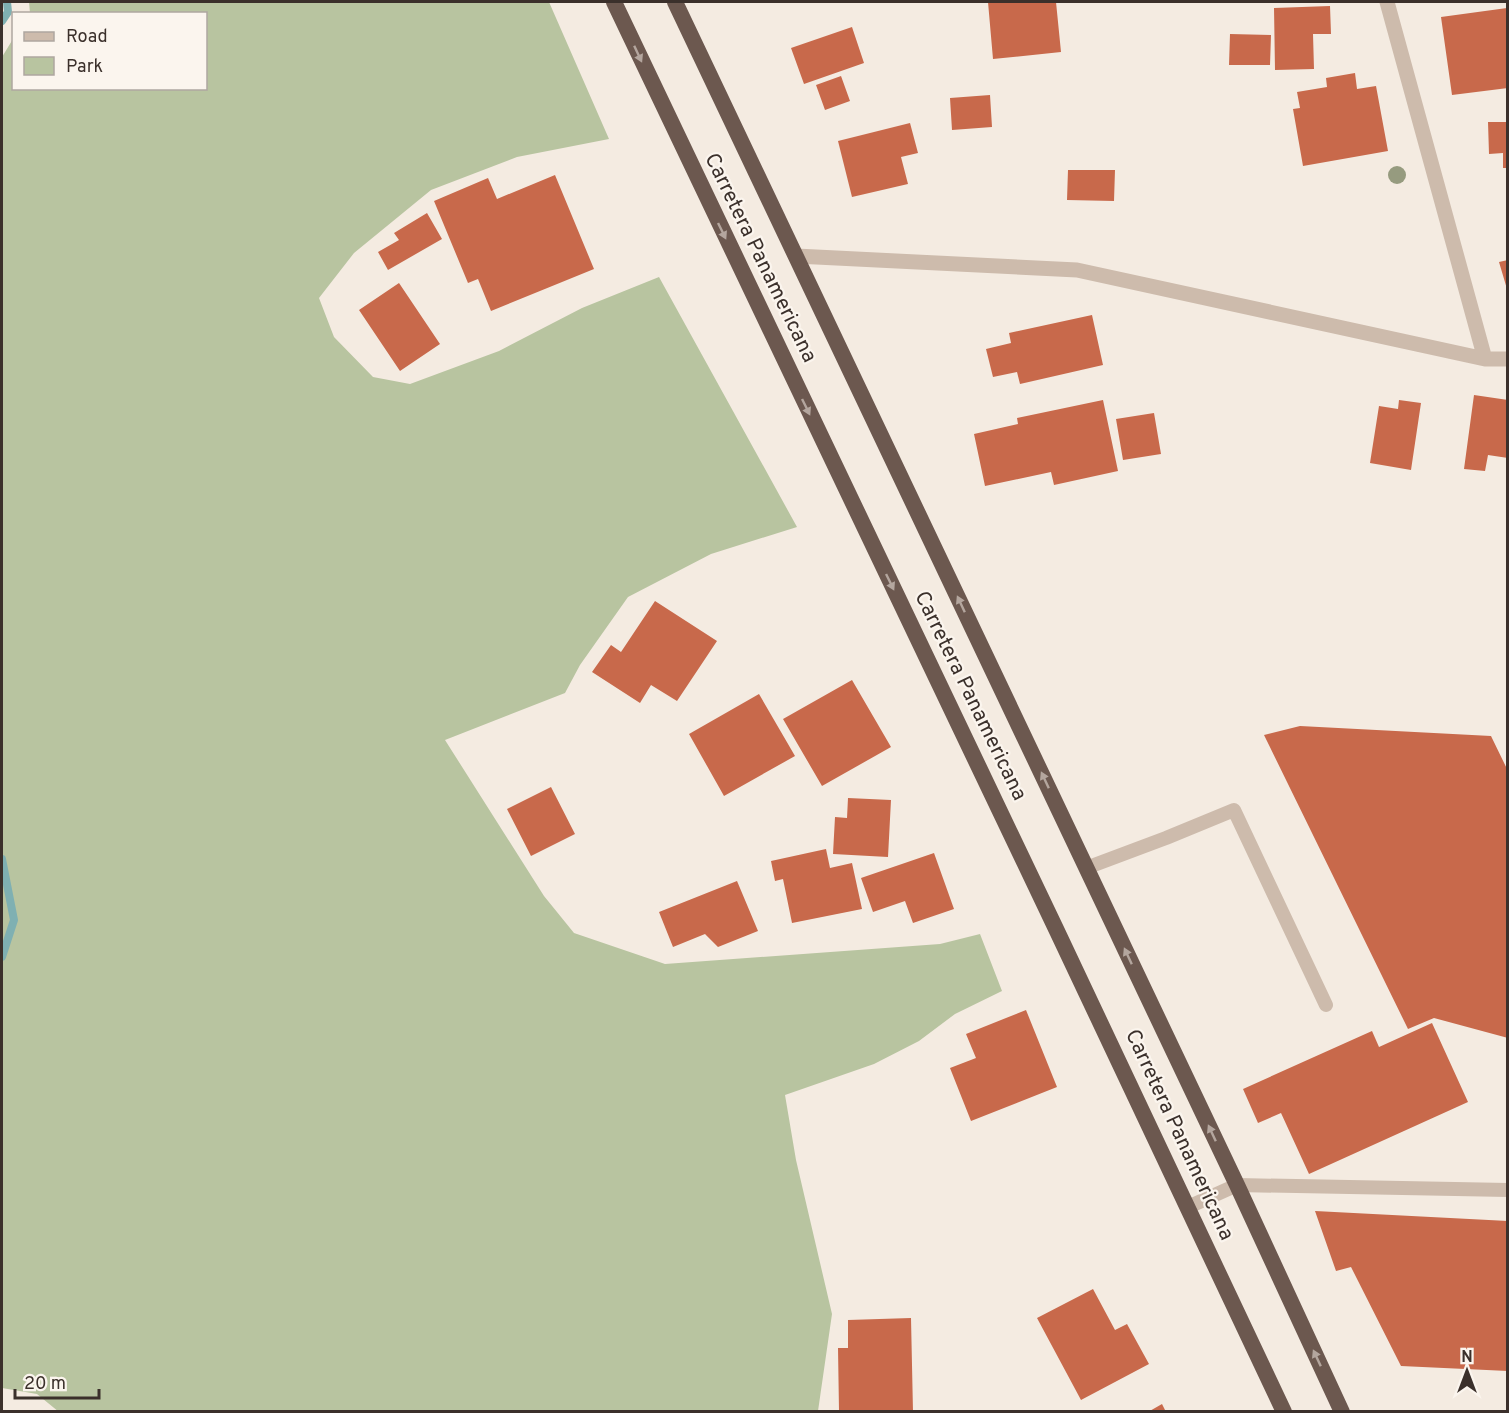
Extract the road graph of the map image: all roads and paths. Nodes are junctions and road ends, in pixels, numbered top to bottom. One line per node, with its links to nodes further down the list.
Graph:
1 (614, 2): 11 (highway, Carretera Panamericana, one-way to 11)
2 (675, 2): 4 (highway, Carretera Panamericana)
3 (1387, 2): 5 (street)
4 (796, 256): 5 (street); 7 (highway, Carretera Panamericana, one-way to 4)
5 (1485, 358): 6 (street)
6 (1508, 359)
7 (1086, 868): 8 (lane); 9 (highway, Carretera Panamericana, one-way to 7)
8 (1326, 1005)
9 (1237, 1185): 10 (lane); 11 (lane); 13 (highway, Carretera Panamericana, one-way to 9)
10 (1508, 1190)
11 (1188, 1207): 12 (highway, Carretera Panamericana)
12 (1284, 1412)
13 (1342, 1412)

